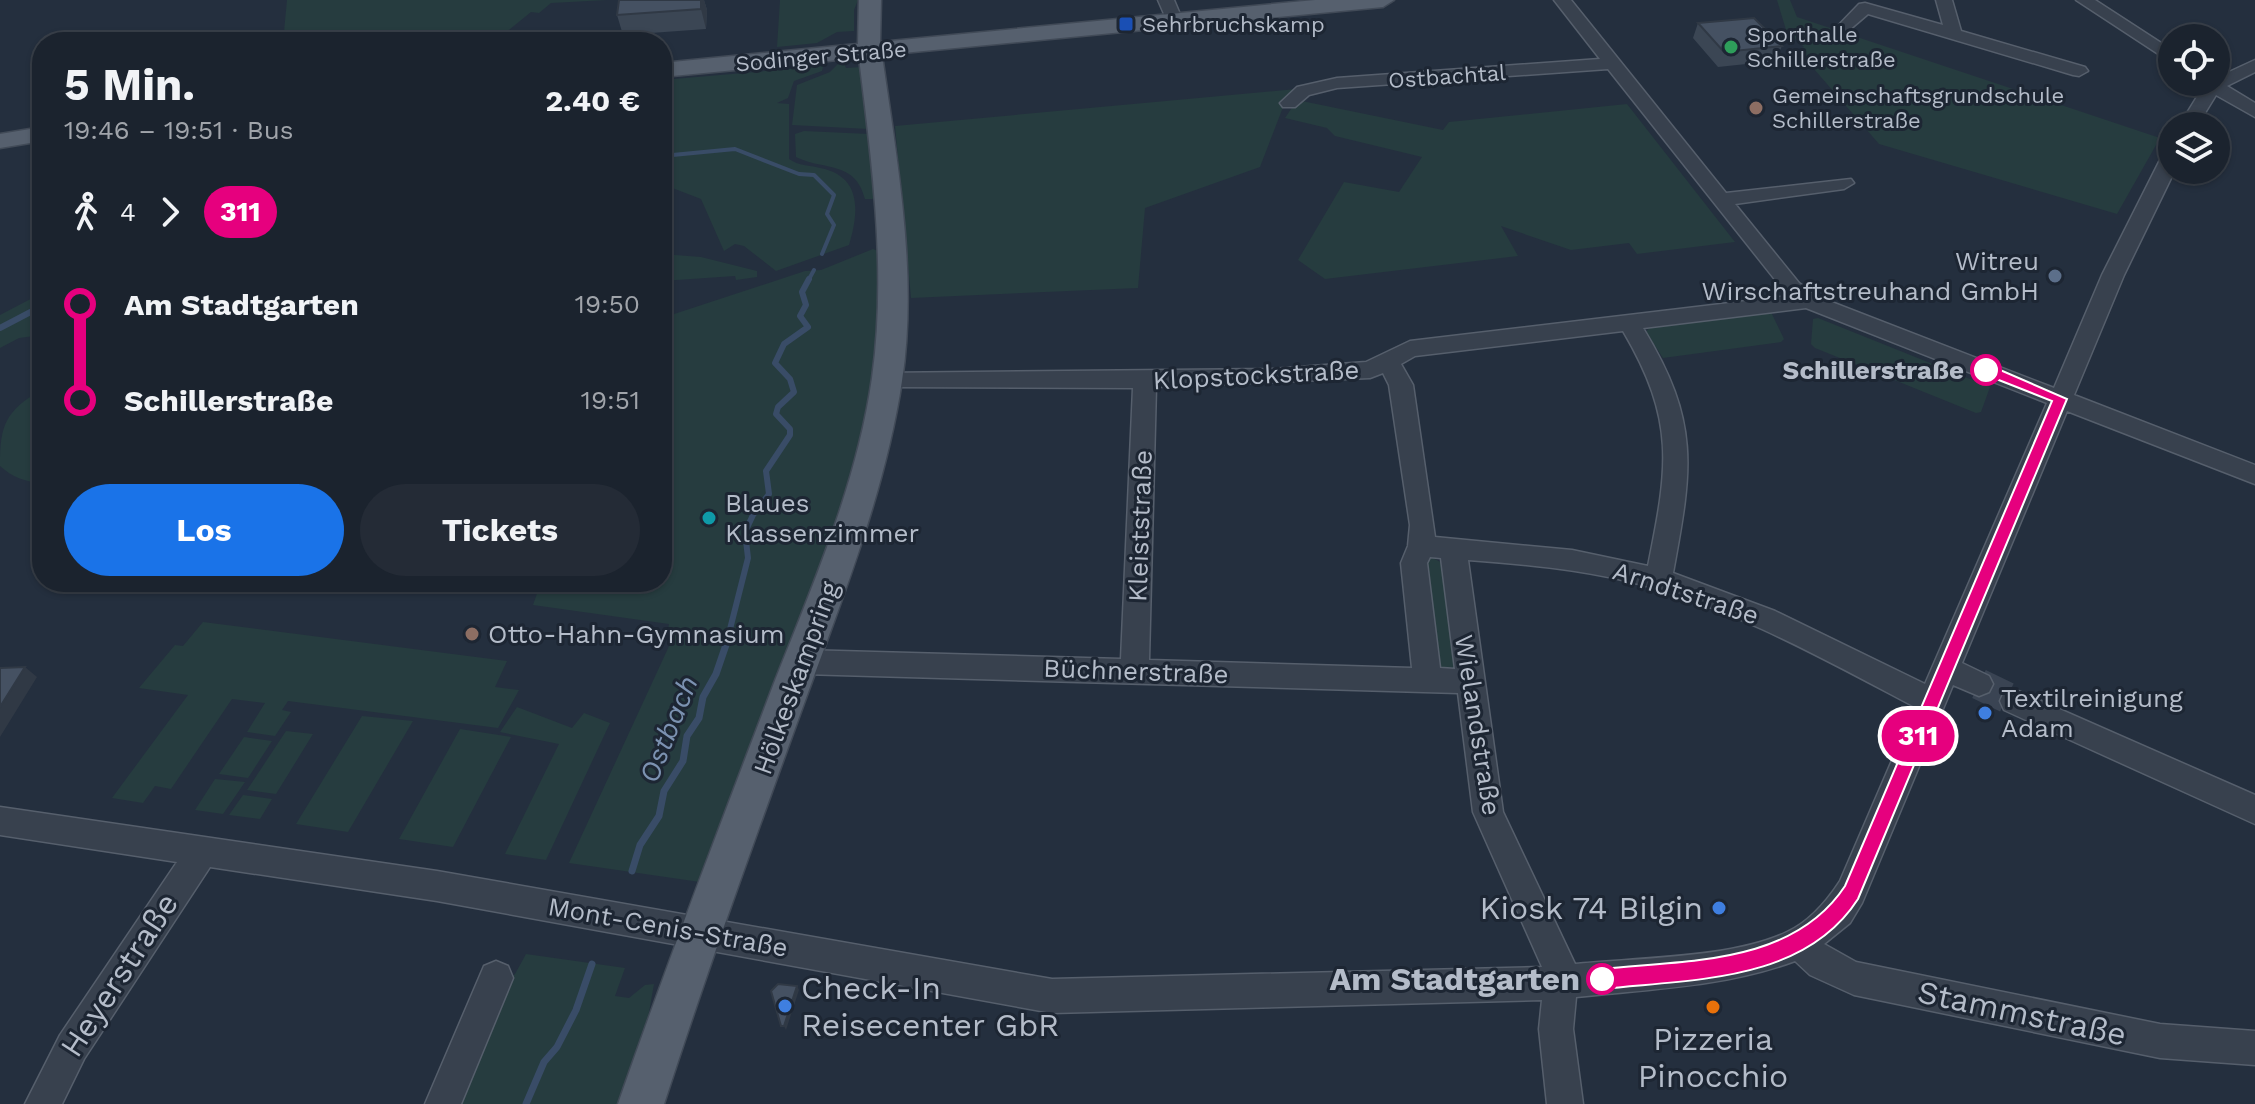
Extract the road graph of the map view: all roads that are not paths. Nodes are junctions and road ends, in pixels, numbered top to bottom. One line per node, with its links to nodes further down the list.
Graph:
1 (870, 0): 10 (main road, Hölkeskampring)
2 (1383, 0): 6 (main road, Sodinger Straße)
3 (1562, 0): 13 (street)
4 (2084, 0): 11 (street)
5 (1945, 4): 7 (street); 9 (street)
6 (1170, 10): 10 (main road, Sodinger Straße)
7 (1902, 18): 8 (street); 9 (street)
8 (1841, 32)
9 (1953, 32): 16 (street)
10 (869, 48): 12 (main road, Sodinger Straße); 15 (main road, Sodinger Straße); 31 (main road, Hölkeskampring)
11 (2158, 49)
12 (672, 62)
13 (1610, 64): 19 (street, Ostbachtal); 27 (street)
14 (2255, 65): 17 (street)
15 (672, 69)
16 (2079, 71)
17 (2230, 76)
18 (2230, 96): 20 (street)
19 (1289, 103)
20 (2255, 111)
21 (32, 127): 22 (main road)
22 (0, 132)
23 (32, 136): 24 (main road)
24 (0, 141)
25 (1844, 183): 27 (street)
26 (2158, 184): 33 (street, Mont-Cenis-Straße)
27 (1720, 200): 28 (street)
28 (1808, 301): 29 (street, Klopstockstraße); 33 (street)
29 (1629, 323): 30 (street, Klopstockstraße); 37 (street)
30 (1389, 363): 32 (street, Klopstockstraße); 35 (street, Wielandstraße)
31 (887, 379): 32 (street, Klopstockstraße); 38 (main road, Hölkeskampring)
32 (1145, 381): 40 (street, Kleiststraße)
33 (2060, 399): 34 (street); 39 (street, Mont-Cenis-Straße)
34 (2255, 475)
35 (1421, 546): 36 (street, Arndtstraße); 41 (street, Wielandstraße)
36 (1453, 549): 37 (street, Arndtstraße); 42 (street, Wielandstraße)
37 (1659, 579): 45 (street, Arndtstraße)
38 (803, 662): 40 (street, Büchnerstraße); 49 (main road, Hölkeskampring)
39 (1947, 669): 43 (street); 45 (street, Mont-Cenis-Straße)
40 (1135, 671): 41 (street, Büchnerstraße)
41 (1427, 680): 42 (street, Büchnerstraße)
42 (1469, 681): 52 (street, Wielandstraße)
43 (1979, 684)
44 (2014, 701): 46 (street)
45 (1933, 702): 50 (street, Mont-Cenis-Straße)
46 (2255, 810)
47 (0, 821): 48 (street, Mont-Cenis-Straße)
48 (203, 850): 49 (street, Mont-Cenis-Straße); 54 (street, Heyerstraße)
49 (699, 933): 52 (street, Mont-Cenis-Straße); 56 (main road, Hölkeskampring)
50 (1799, 944): 52 (street, Mont-Cenis-Straße); 53 (street, Stammstraße)
51 (496, 978): 55 (street)
52 (1561, 983): 57 (street)
53 (2255, 1048)
54 (43, 1104)
55 (443, 1104)
56 (641, 1104)
57 (1565, 1104)

